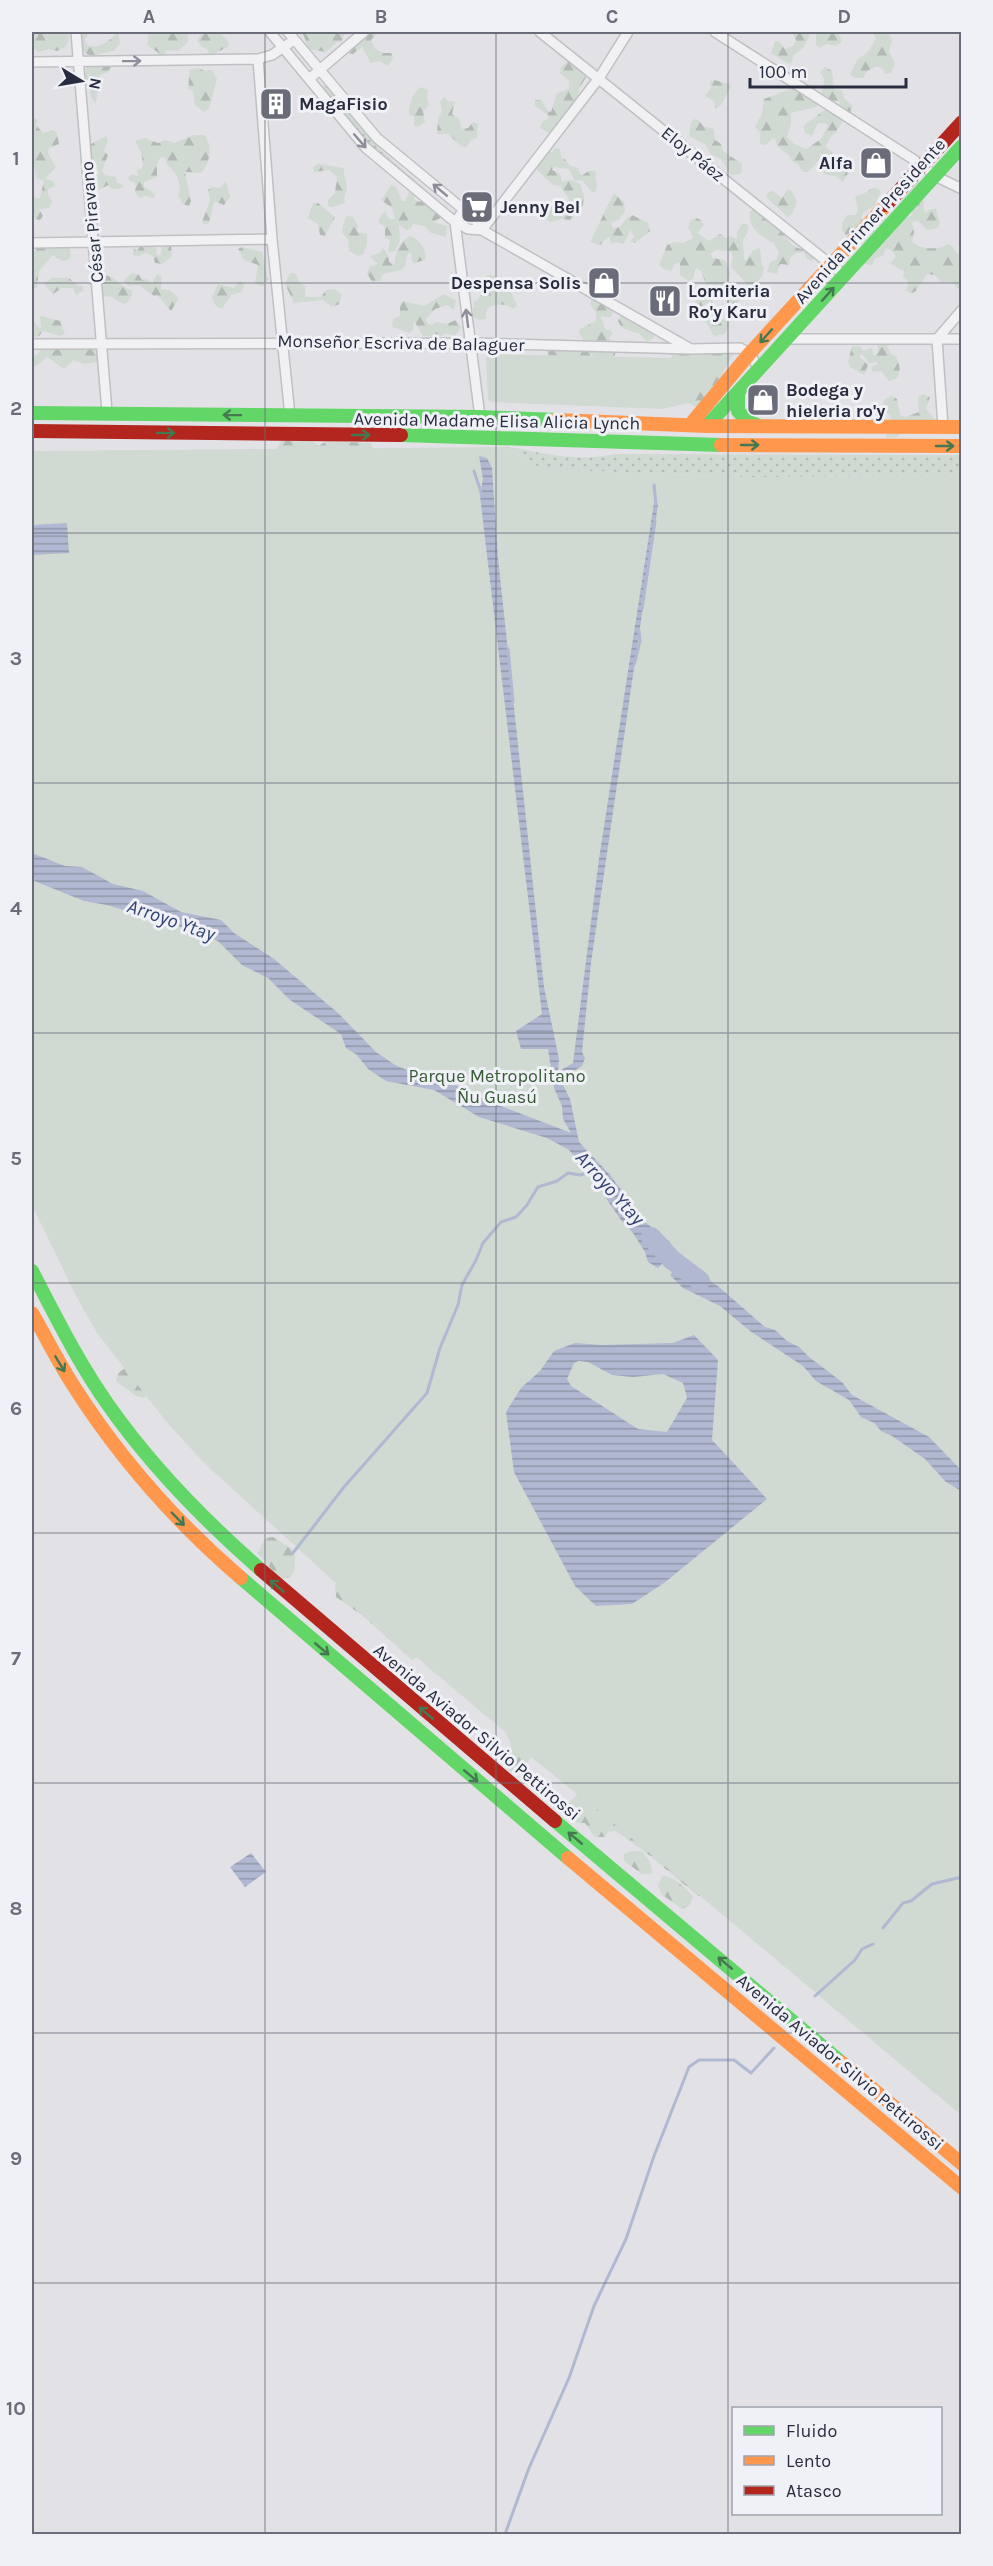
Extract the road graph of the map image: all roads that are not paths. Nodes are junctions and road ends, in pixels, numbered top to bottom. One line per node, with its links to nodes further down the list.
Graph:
1 (76, 32): 12 (street, César Piravano)
2 (270, 32): 9 (street)
3 (288, 32): 8 (street)
4 (364, 32): 13 (street)
5 (540, 32): 14 (street, Eloy Páez)
6 (628, 32): 14 (street)
7 (715, 32): 18 (street)
8 (294, 40): 9 (street); 13 (street)
9 (283, 48): 10 (street); 15 (street)
10 (258, 58): 12 (street, one-way to 10); 24 (street)
11 (32, 62): 12 (street)
12 (78, 62): 25 (street, César Piravano)
13 (319, 70): 15 (street); 21 (street, one-way to 13)
14 (599, 78): 23 (street); 27 (street, Eloy Páez)
15 (309, 79): 22 (street, one-way to 22)
16 (962, 122): 18 (main road, Avenida Primer Presidente)
17 (962, 146): 19 (main road, Avenida Primer Presidente)
18 (922, 165): 19 (street); 27 (main road, Avenida Primer Presidente)
19 (935, 176): 20 (street); 28 (main road, Avenida Primer Presidente)
20 (962, 189)
21 (464, 210): 22 (street); 23 (street)
22 (455, 222): 23 (street); 34 (street, one-way to 22)
23 (482, 230): 37 (street)
24 (272, 239): 25 (street); 33 (street)
25 (93, 242): 26 (street); 36 (street, César Piravano)
26 (32, 243)
27 (831, 264): 28 (street, Eloy Páez); 38 (main road, Avenida Primer Presidente, one-way to 38)
28 (845, 276): 30 (main road, Avenida Primer Presidente, one-way to 28)
29 (962, 310): 31 (street)
30 (789, 339): 31 (street); 39 (main road, Avenida Primer Presidente)
31 (937, 339): 32 (street); 49 (street)
32 (962, 339)
33 (283, 342): 34 (street, Monseñor Escriva de Balaguer); 36 (street, Monseñor Escriva de Balaguer); 44 (street)
34 (470, 343): 37 (street, Monseñor Escriva de Balaguer); 45 (street)
35 (32, 344): 36 (street, Monseñor Escriva de Balaguer)
36 (102, 344): 42 (street, César Piravano)
37 (691, 349): 38 (street, Monseñor Escriva de Balaguer)
38 (750, 353): 39 (street); 46 (main road, Avenida Primer Presidente)
39 (759, 370): 40 (main road, Avenida Primer Presidente)
40 (738, 393): 47 (main road, Avenida Primer Presidente); 48 (main road)
41 (32, 405): 42 (main road)
42 (106, 412): 43 (main road, Avenida Madame Elisa Alicia Lynch); 44 (main road, Avenida Madame Elisa Alicia Lynch, one-way to 42)
43 (32, 413)
44 (290, 416): 45 (main road, Avenida Madame Elisa Alicia Lynch)
45 (480, 417): 46 (main road, Avenida Madame Elisa Alicia Lynch)
46 (690, 425): 47 (main road, Avenida Madame Elisa Alicia Lynch)
47 (707, 426): 48 (main road, Avenida Madame Elisa Alicia Lynch); 54 (main road)
48 (759, 426): 49 (main road, Avenida Madame Elisa Alicia Lynch)
49 (943, 427): 50 (main road, Avenida Madame Elisa Alicia Lynch)
50 (962, 427)
51 (32, 431): 52 (main road, Avenida Madame Elisa Alicia Lynch)
52 (108, 431): 53 (main road); 54 (main road, Avenida Madame Elisa Alicia Lynch, one-way to 54)
53 (32, 440)
54 (606, 441): 55 (main road, Avenida Madame Elisa Alicia Lynch, one-way to 55)
55 (962, 446)
56 (32, 1271): 58 (main road, Avenida Aviador Silvio Pettirossi, one-way to 56)
57 (32, 1313): 59 (main road, Avenida Aviador Silvio Pettirossi, one-way to 59)
58 (962, 2164)
59 (962, 2188)

